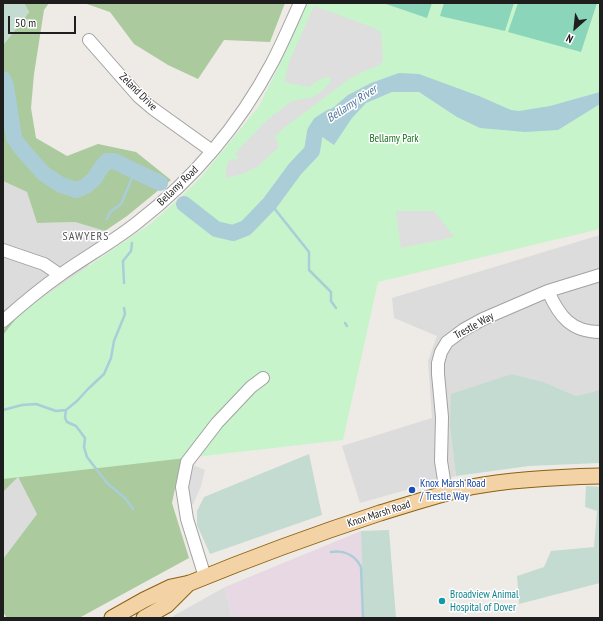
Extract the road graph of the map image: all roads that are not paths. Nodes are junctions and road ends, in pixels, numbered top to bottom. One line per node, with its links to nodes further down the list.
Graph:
1 (300, 3): 3 (street, Bellamy Road)
2 (89, 40): 3 (street, Zeland Drive)
3 (212, 151): 5 (street, Bellamy Road)
4 (3, 250): 5 (street)
5 (60, 275): 8 (street, Bellamy Road)
6 (600, 275): 7 (street, Trestle Way)
7 (548, 291): 9 (street); 12 (street, Trestle Way)
8 (3, 321)
9 (600, 332)
10 (263, 378): 13 (street)
11 (600, 476): 12 (main road, Knox Marsh Road)
12 (446, 493): 13 (main road, Knox Marsh Road)
13 (205, 577): 14 (main road, Knox Marsh Road)
14 (190, 583): 15 (main road, Knox Marsh Road); 16 (main road, Knox Marsh Road)
15 (112, 618)
16 (144, 618)

